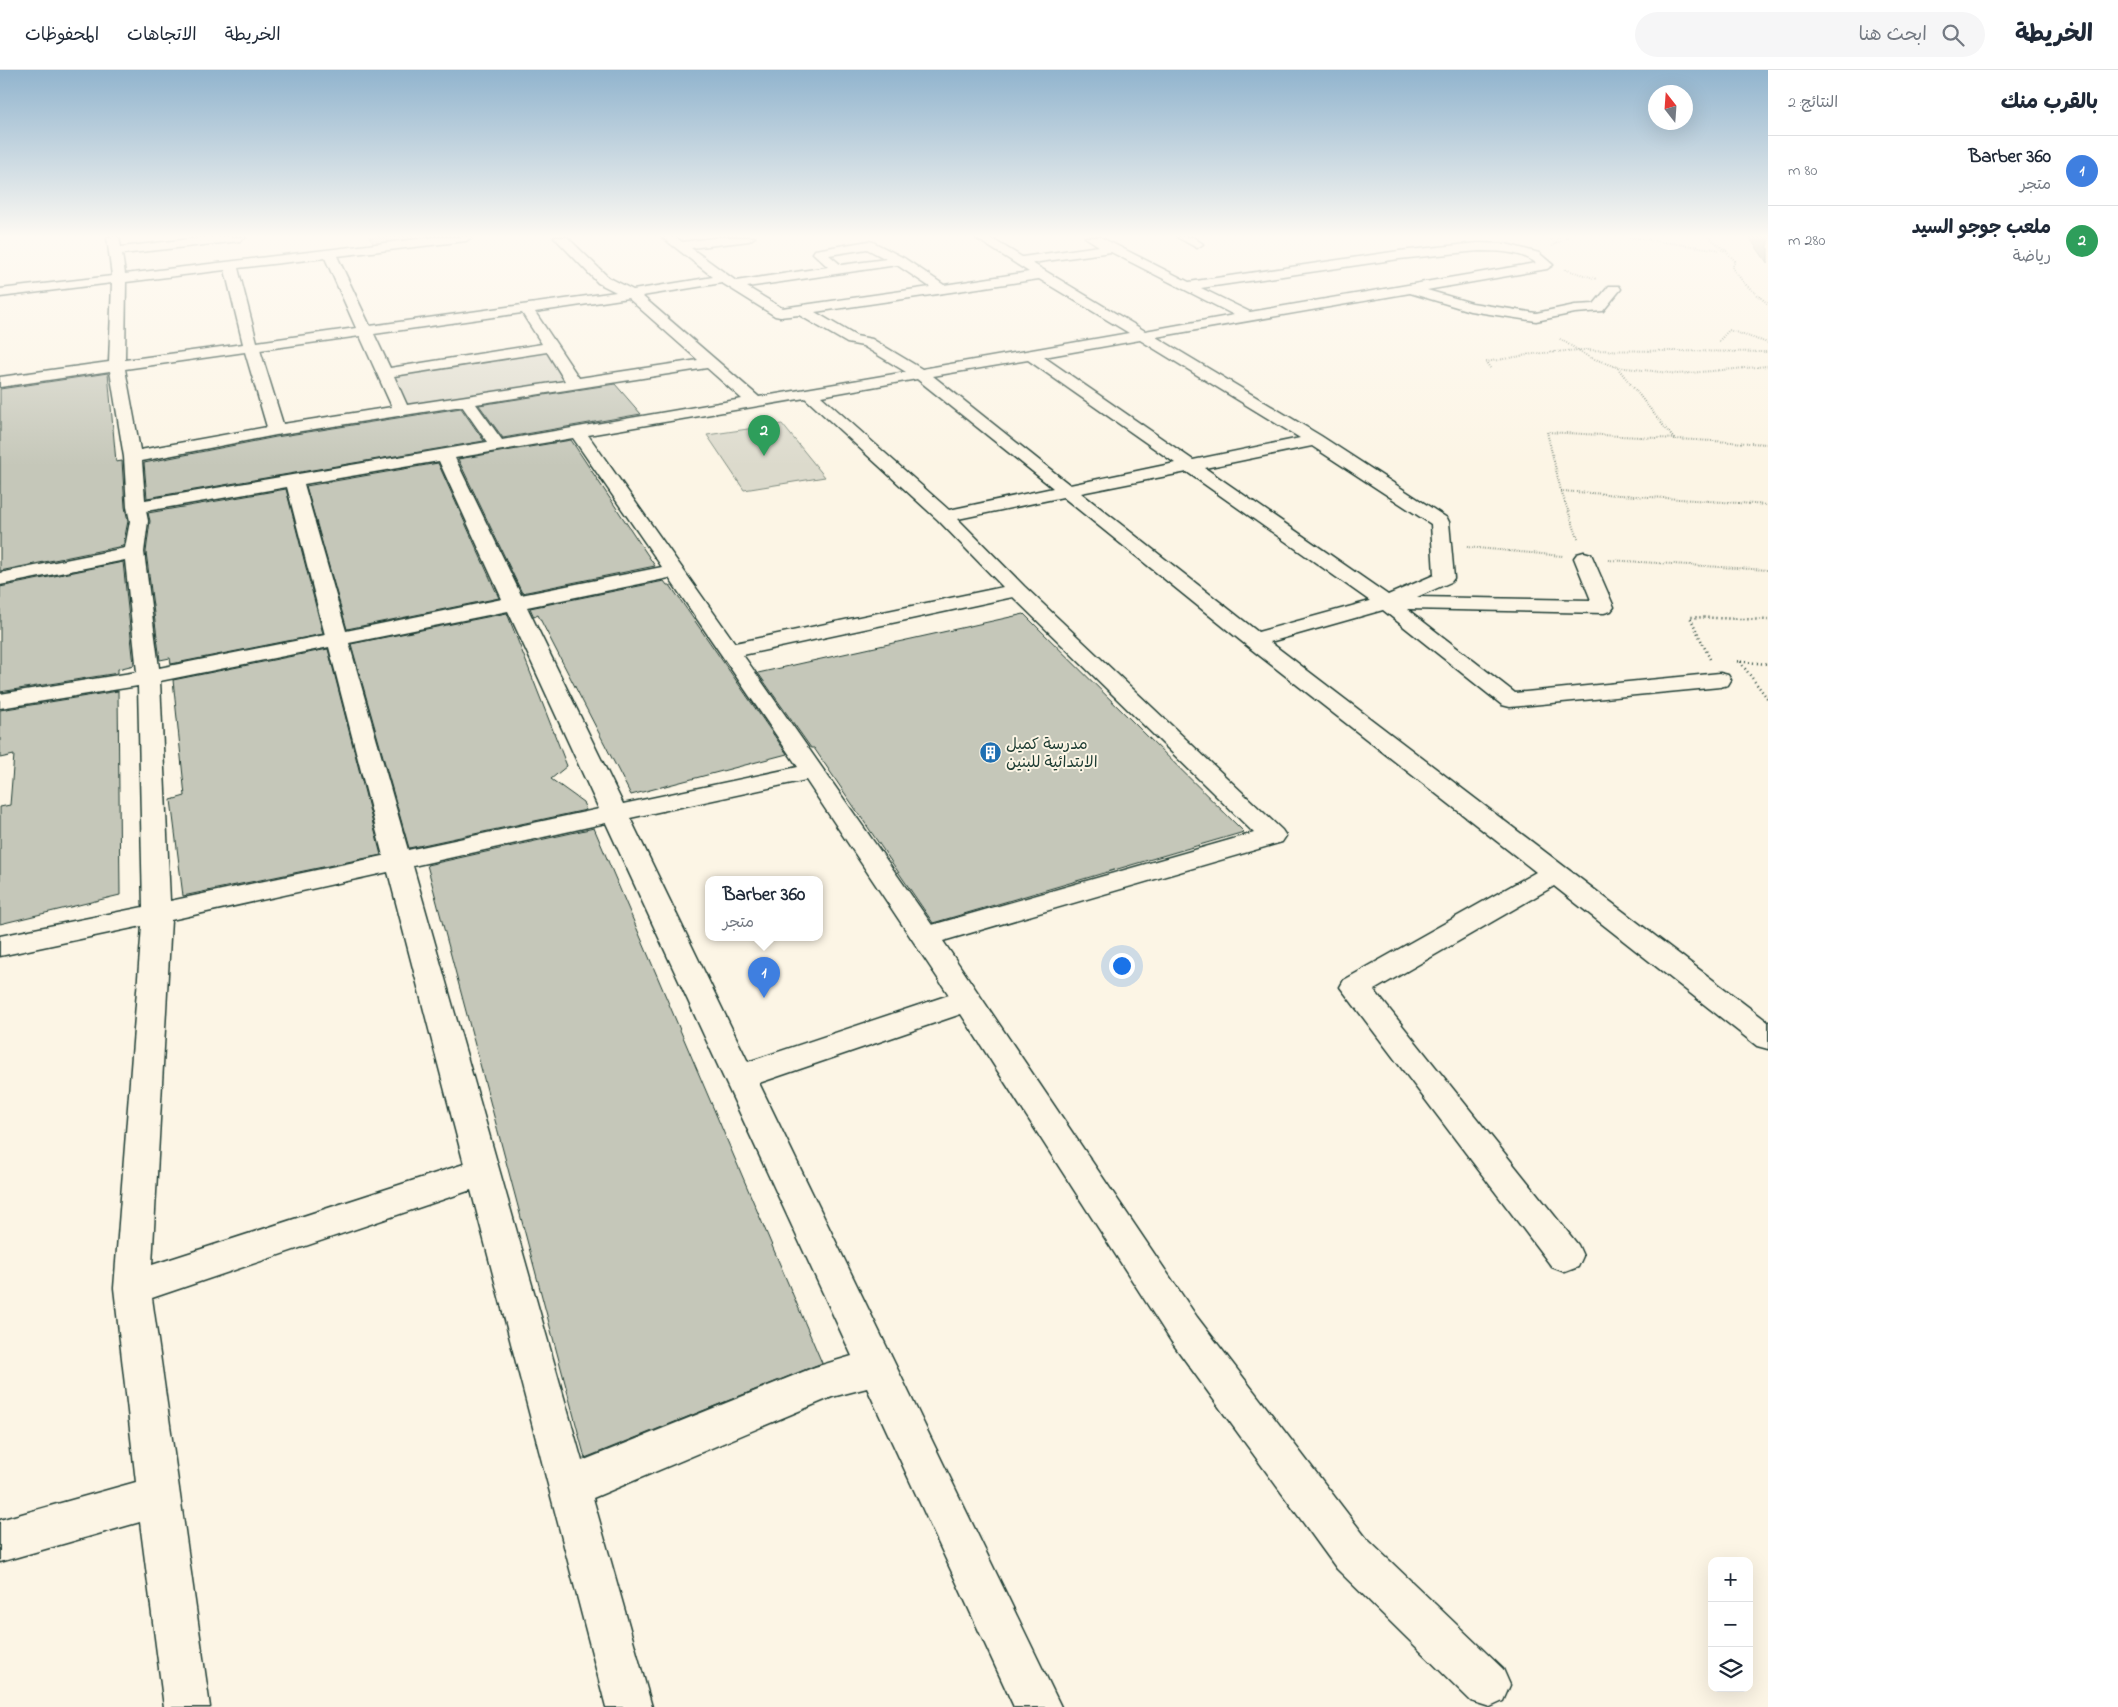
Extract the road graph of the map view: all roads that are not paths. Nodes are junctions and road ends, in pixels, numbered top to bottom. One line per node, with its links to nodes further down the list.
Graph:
1 (117, 313): 20 (street)
2 (243, 313): 16 (street)
3 (358, 313): 14 (street)
4 (487, 313): 14 (street)
5 (529, 313): 17 (street)
6 (653, 313): 19 (street)
7 (807, 313): 22 (street)
8 (1107, 313): 15 (street)
9 (1241, 313): 13 (street)
10 (1270, 313): 13 (street)
11 (1514, 313): 12 (street)
12 (1553, 313)
13 (1248, 317): 15 (street)
14 (366, 330): 16 (street); 21 (street)
15 (1142, 335): 18 (street); 31 (street)
16 (251, 346): 20 (street); 29 (street)
17 (551, 347): 21 (street); 24 (street)
18 (1030, 354): 22 (street); 35 (street)
19 (710, 363): 24 (street); 27 (street)
20 (117, 366): 23 (street); 34 (street)
21 (385, 373): 28 (street)
22 (920, 374): 25 (street); 37 (street)
23 (0, 382)
24 (574, 384): 26 (street)
25 (807, 392): 27 (street); 39 (street)
26 (466, 401): 28 (street); 32 (street)
27 (754, 401): 30 (street)
28 (402, 411): 29 (street)
29 (276, 430): 34 (street)
30 (577, 432): 32 (street); 42 (street)
31 (1315, 440): 35 (street); 46 (street)
32 (496, 445): 33 (street)
33 (444, 454): 36 (street); 45 (street)
34 (133, 457): 38 (street)
35 (1188, 465): 37 (street); 46 (street)
36 (294, 480): 38 (street); 47 (street)
37 (1067, 492): 39 (street); 48 (street)
38 (136, 507): 40 (street)
39 (945, 516): 44 (street)
40 (134, 552): 43 (street); 51 (street)
41 (1584, 558): 46 (street)
42 (673, 570): 45 (street); 49 (street)
43 (0, 579)
44 (1017, 590): 49 (street); 58 (street)
45 (514, 602): 47 (street); 54 (street)
46 (1386, 603): 48 (street); 50 (street)
47 (337, 638): 51 (street); 55 (street)
48 (1254, 640): 56 (street)
49 (730, 652): 53 (street)
50 (1725, 670)
51 (149, 677): 52 (street); 57 (street)
52 (0, 701)
53 (813, 771): 54 (street); 58 (street)
54 (614, 812): 55 (street); 62 (street)
55 (398, 861): 57 (street); 63 (street)
56 (1556, 873): 61 (street); 64 (street)
57 (157, 914): 59 (street); 65 (street)
58 (925, 937): 60 (street)
59 (0, 946)
60 (968, 1000): 62 (street); 70 (street)
61 (1768, 1038)
62 (739, 1077): 66 (street)
63 (483, 1172): 65 (street); 67 (street)
64 (1565, 1256)
65 (132, 1288): 68 (street)
66 (877, 1368): 67 (street); 73 (street)
67 (569, 1488): 72 (street)
68 (158, 1496): 69 (street); 71 (street)
69 (0, 1541)
70 (1488, 1686)
71 (187, 1707)
72 (629, 1707)
73 (1038, 1707)

